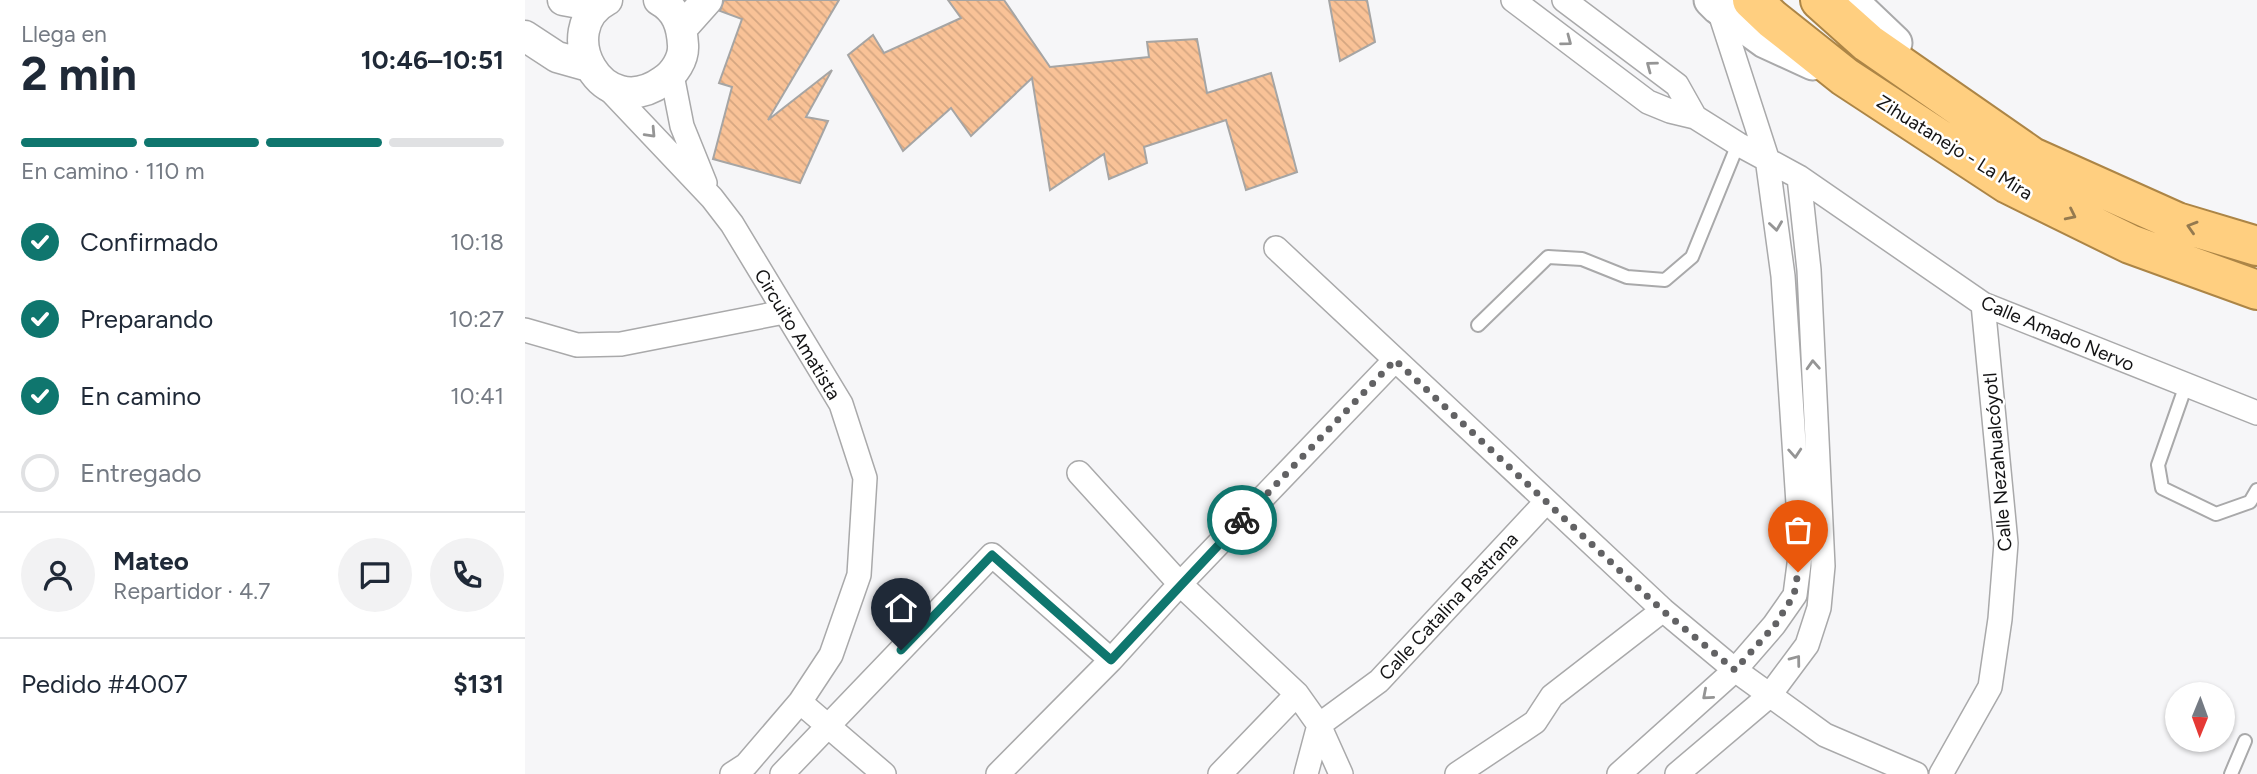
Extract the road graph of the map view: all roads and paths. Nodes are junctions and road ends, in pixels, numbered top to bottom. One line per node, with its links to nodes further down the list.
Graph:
1 (563, 0): 9 (street)
2 (659, 0): 10 (street)
3 (707, 0): 10 (street)
4 (1513, 0): 14 (street, one-way to 14)
5 (1564, 0): 14 (street, one-way to 5)
6 (1820, 0): 16 (highway, Zihuatanejo - La Mira)
7 (1850, 0): 16 (main road)
8 (1727, 2): 17 (street); 22 (highway, Zihuatanejo - La Mira, one-way to 22)
9 (602, 3): 12 (street)
10 (682, 28): 13 (street)
11 (525, 36): 12 (street, Circuito Amatista)
12 (596, 75): 13 (street); 19 (street, Circuito Amatista, one-way to 19)
13 (672, 75): 19 (street, Circuito Amatista)
14 (1695, 117): 15 (street, Calle Amado Nervo)
15 (1738, 144): 17 (street, Calle Amado Nervo); 25 (lane)
16 (2032, 157): 20 (highway, Zihuatanejo - La Mira, one-way to 16)
17 (1767, 158): 18 (street, Calle Amado Nervo); 36 (street, one-way to 36)
18 (1799, 177): 23 (street, Calle Amado Nervo); 38 (street, one-way to 18)
19 (712, 198): 24 (street, Circuito Amatista)
20 (2257, 246)
21 (1276, 248): 27 (street)
22 (2257, 290)
23 (1983, 304): 28 (street, Calle Amado Nervo); 54 (street, Calle Nezahualcóyotl)
24 (784, 312): 26 (street); 39 (street, Circuito Amatista)
25 (1478, 325)
26 (525, 330)
27 (1395, 360): 32 (street); 33 (street)
28 (2186, 385): 29 (street, Calle Amado Nervo); 31 (lane)
29 (2257, 413)
30 (1079, 474): 33 (street)
31 (2257, 490)
32 (1546, 502): 34 (street); 40 (street, Calle Catalina Pastrana)
33 (1180, 584): 35 (street); 37 (street)
34 (1663, 611): 36 (street); 50 (street)
35 (1111, 660): 41 (street); 46 (street)
36 (1735, 670): 38 (street); 51 (street, one-way to 51)
37 (1297, 694): 40 (street); 47 (street)
38 (1769, 696): 52 (street); 53 (street)
39 (800, 702): 41 (street); 43 (street, Circuito Amatista)
40 (1319, 725): 48 (street); 49 (street)
41 (828, 726): 44 (street); 45 (street)
42 (2245, 741): 55 (lane)
43 (732, 774)
44 (782, 774)
45 (884, 774)
46 (998, 774)
47 (1220, 774)
48 (1306, 774)
49 (1341, 774)
50 (1457, 774)
51 (1619, 774)
52 (1677, 774)
53 (1916, 774)
54 (1941, 774)
55 (2231, 774)

